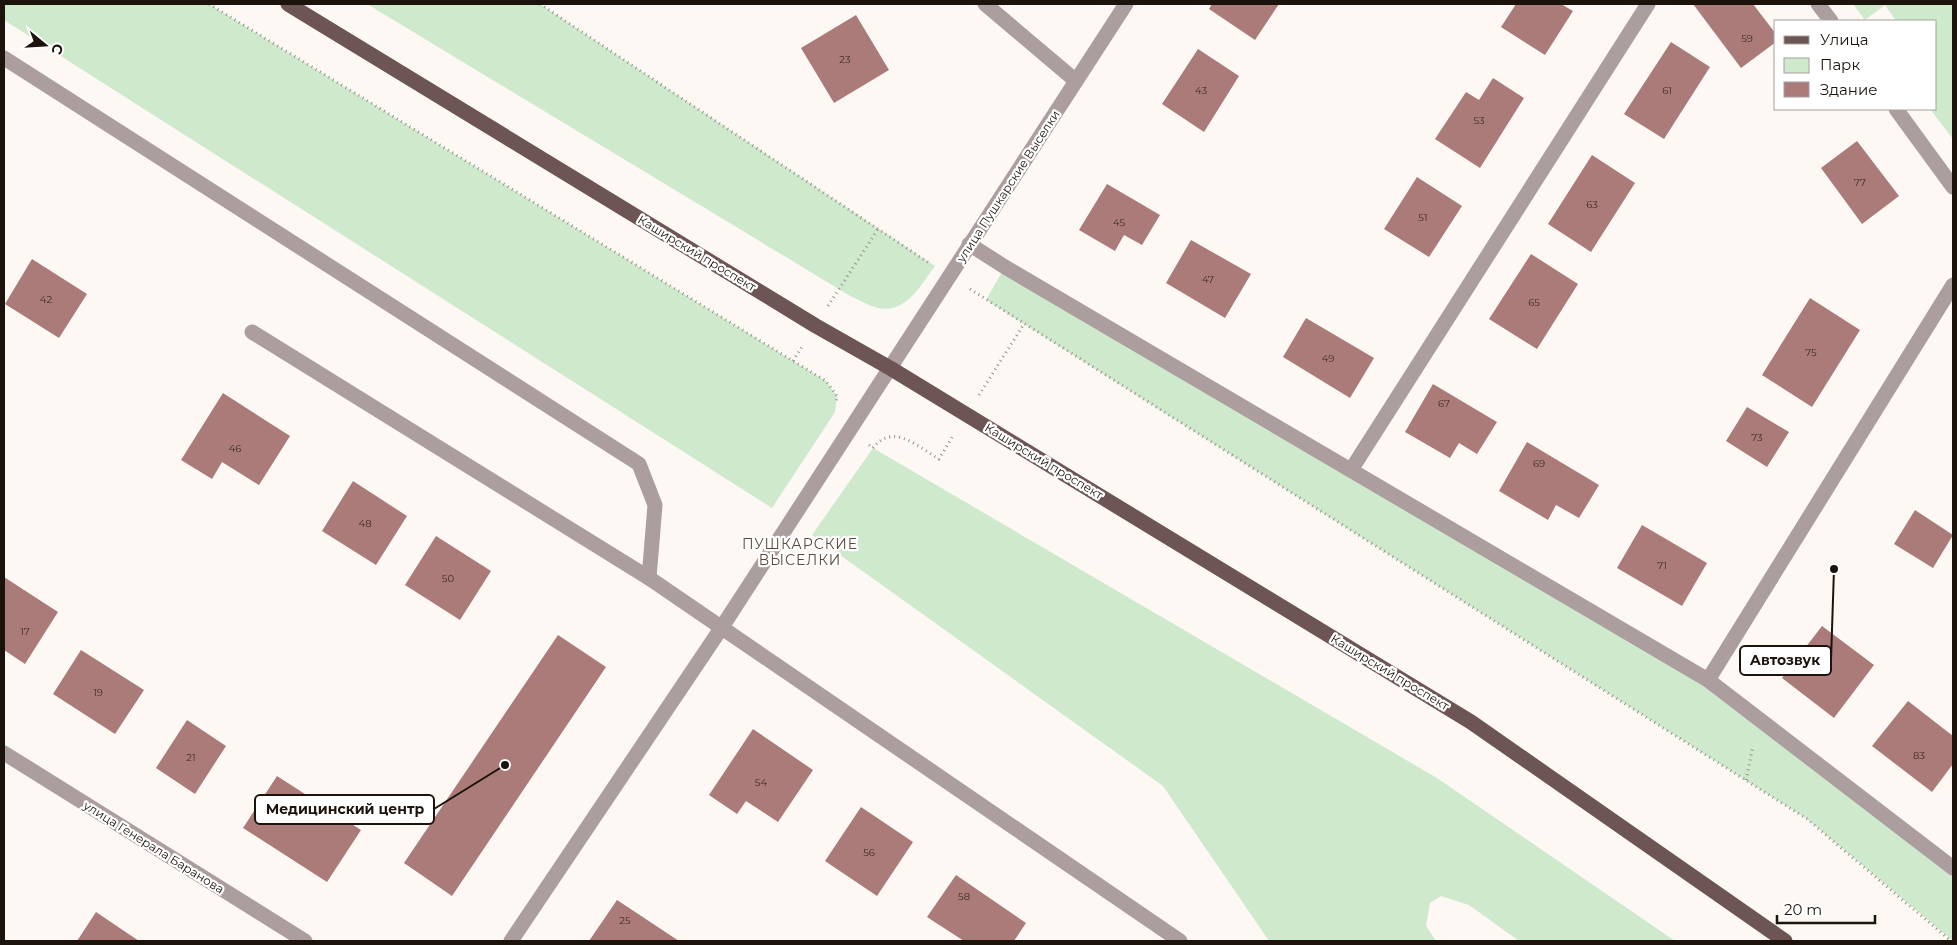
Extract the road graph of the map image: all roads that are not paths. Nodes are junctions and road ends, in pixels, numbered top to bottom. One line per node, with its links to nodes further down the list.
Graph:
1 (288, 4): 14 (main road, Каширский проспект)
2 (985, 4): 8 (street)
3 (1126, 4): 8 (street, улица Пушкарские Выселки)
4 (1648, 4): 15 (street)
5 (1818, 4): 6 (street)
6 (1830, 20)
7 (4, 58): 16 (street)
8 (1076, 81): 11 (street, улица Пушкарские Выселки)
9 (1897, 110): 10 (street)
10 (1953, 186)
11 (969, 244): 14 (street, улица Пушкарские Выселки); 15 (street)
12 (1953, 285): 18 (street)
13 (252, 332): 16 (street)
14 (890, 368): 17 (street, улица Пушкарские Выселки); 24 (main road, Каширский проспект)
15 (1351, 470): 18 (street)
16 (648, 578): 17 (street)
17 (722, 626): 22 (street, улица Пушкарские Выселки); 23 (street)
18 (1708, 680): 20 (street)
19 (4, 753): 21 (street, улица Генерала Баранова)
20 (1953, 868)
21 (305, 941)
22 (511, 941)
23 (1180, 941)
24 (1785, 941)

